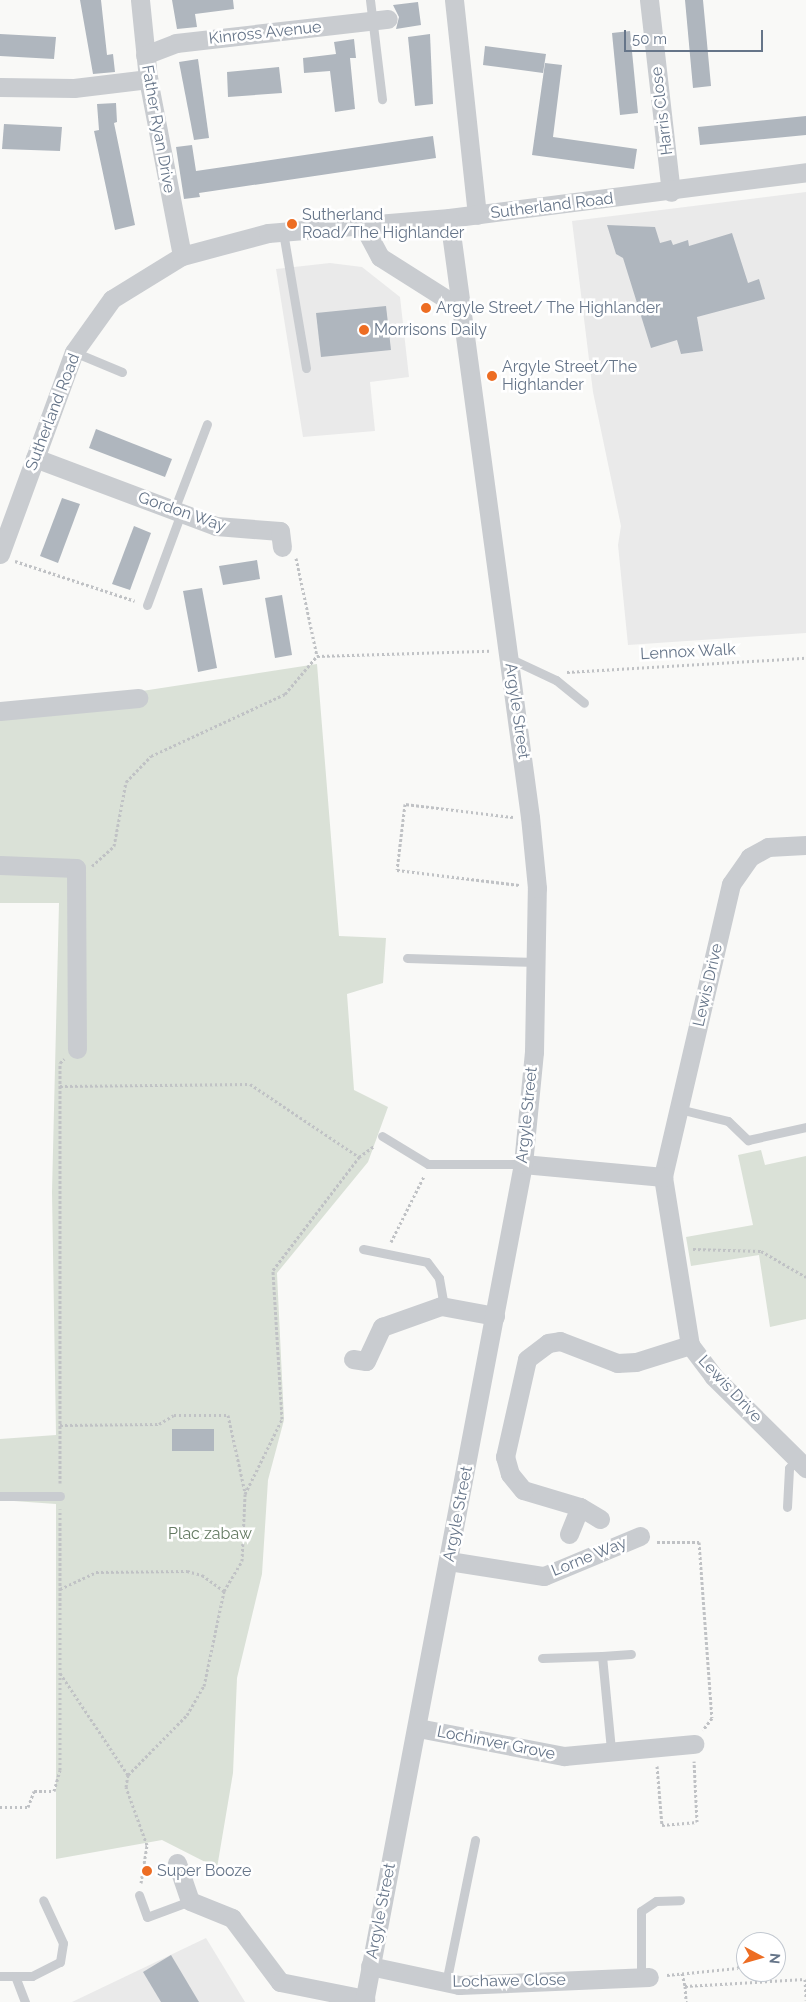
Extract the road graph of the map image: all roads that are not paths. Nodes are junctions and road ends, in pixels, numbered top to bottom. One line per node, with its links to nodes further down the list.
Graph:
1 (140, 0): 6 (street, Father Ryan Drive)
2 (370, 0): 5 (lane)
3 (454, 0): 12 (street)
4 (649, 0): 11 (street, Harris Close)
5 (380, 20): 6 (street, Kinross Avenue); 9 (lane)
6 (145, 55): 7 (street, Father Ryan Drive)
7 (148, 79): 8 (street); 16 (street, Father Ryan Drive)
8 (0, 87)
9 (382, 99)
10 (806, 172): 11 (street, Sutherland Road)
11 (671, 192): 12 (street, Sutherland Road)
12 (476, 215): 13 (street, Sutherland Road)
13 (449, 218): 14 (street, Sutherland Road); 17 (street, Argyle Street)
14 (364, 227): 15 (street, Sutherland Road); 17 (street)
15 (283, 232): 16 (street, Sutherland Road); 19 (lane)
16 (182, 256): 18 (street, Sutherland Road)
17 (459, 307): 28 (street, Argyle Street)
18 (74, 352): 20 (lane); 22 (street, Sutherland Road)
19 (306, 368)
20 (122, 372)
21 (207, 424): 23 (lane)
22 (35, 458): 23 (street, Gordon Way); 24 (street, Sutherland Road)
23 (178, 511): 25 (street, Gordon Way); 27 (lane)
24 (5, 524): 26 (street, Sutherland Road)
25 (282, 547)
26 (5, 556)
27 (147, 605)
28 (509, 655): 30 (lane); 35 (street, Argyle Street)
29 (138, 698): 31 (street)
30 (584, 703)
31 (0, 711)
32 (806, 845): 37 (street, Lewis Drive)
33 (0, 865): 36 (street)
34 (406, 958): 35 (lane)
35 (537, 962): 40 (street, Argyle Street)
36 (77, 1049)
37 (679, 1109): 38 (lane); 41 (street, Lewis Drive)
38 (806, 1127)
39 (382, 1136): 40 (lane)
40 (523, 1164): 41 (street); 44 (street, Argyle Street)
41 (663, 1177): 45 (street, Lewis Drive)
42 (362, 1249): 43 (lane)
43 (444, 1307): 44 (street); 46 (street)
44 (496, 1316): 55 (street, Argyle Street)
45 (690, 1345): 47 (street, Lewis Drive); 50 (street)
46 (353, 1359)
47 (802, 1463): 51 (lane)
48 (0, 1496): 49 (lane)
49 (60, 1496)
50 (580, 1507): 52 (street); 53 (street)
51 (787, 1507)
52 (600, 1519)
53 (569, 1534)
54 (640, 1536): 55 (street, Lorne Way)
55 (449, 1561): 59 (street, Argyle Street)
56 (631, 1654): 57 (lane)
57 (602, 1656): 58 (lane); 61 (lane)
58 (542, 1658)
59 (418, 1728): 61 (street, Lochinver Grove); 68 (street, Argyle Street)
60 (694, 1744): 61 (street, Lochinver Grove)
61 (612, 1750)
62 (475, 1840): 72 (lane)
63 (177, 1862): 67 (street)
64 (139, 1895): 67 (lane)
65 (43, 1900): 70 (lane)
66 (680, 1900): 71 (lane)
67 (190, 1901): 73 (street)
68 (370, 1966): 72 (street, Lochawe Close); 73 (street, Argyle Street)
69 (0, 1976): 70 (lane)
70 (15, 1976): 74 (lane)
71 (645, 1977): 72 (street, Lochawe Close)
72 (446, 1983)
73 (364, 2000)
74 (25, 2002)

